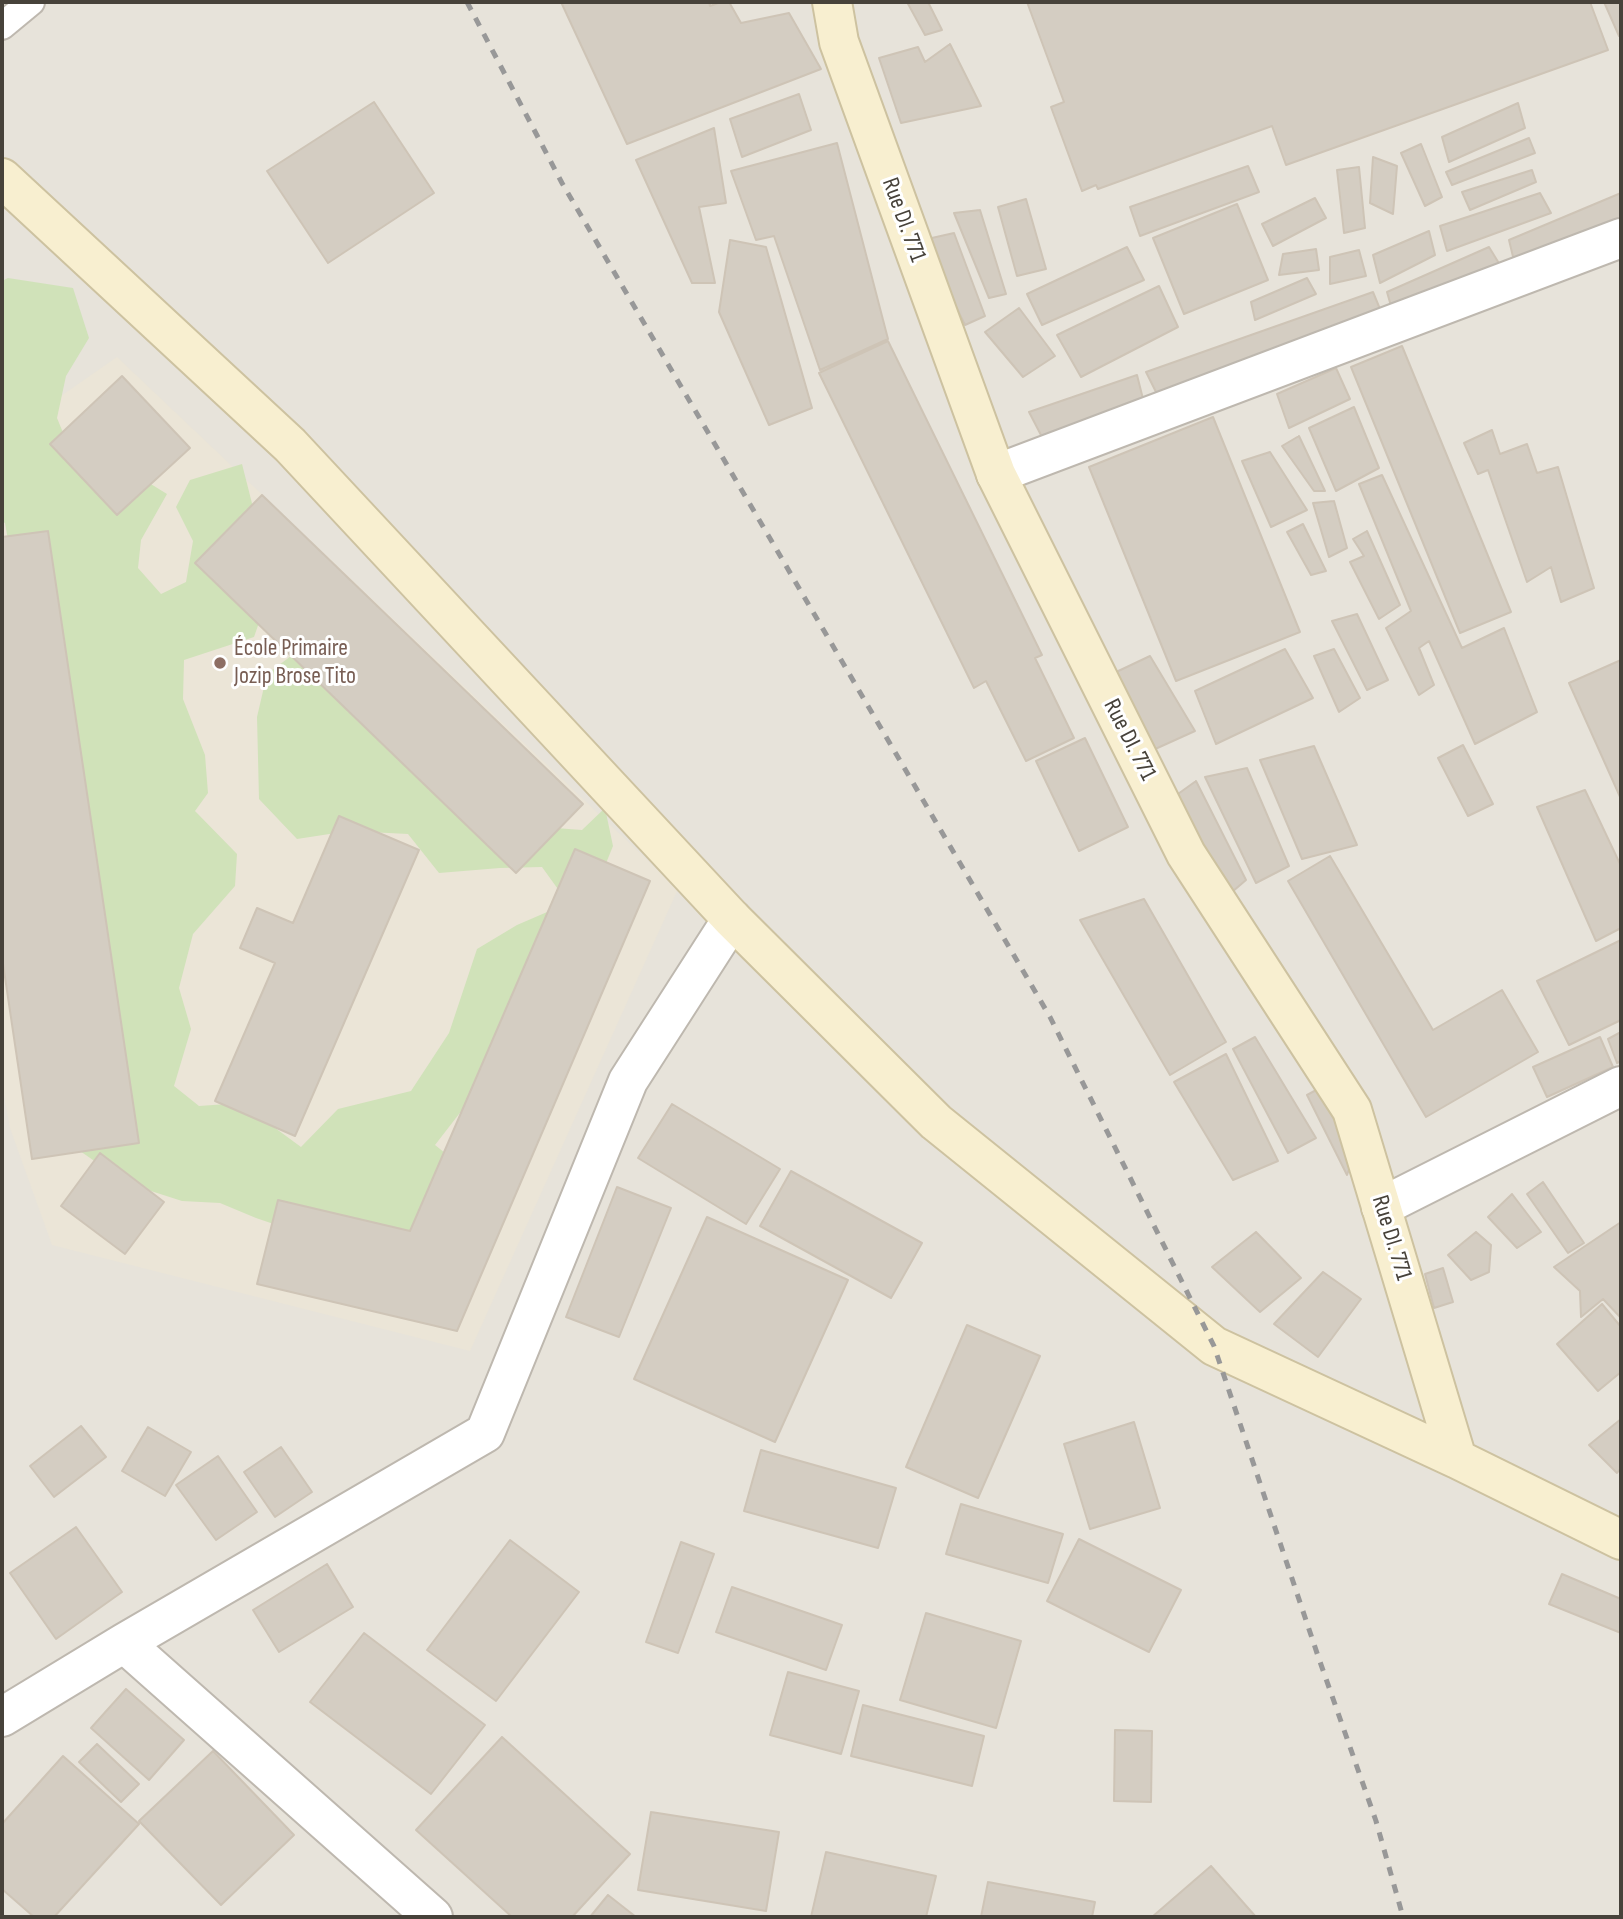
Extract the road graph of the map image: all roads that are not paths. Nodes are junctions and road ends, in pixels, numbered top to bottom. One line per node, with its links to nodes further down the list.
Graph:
1 (31, 2): 3 (lane)
2 (832, 2): 6 (main road, Rue DI. 771)
3 (2, 26)
4 (2, 178): 7 (main road)
5 (1621, 237): 6 (street)
6 (996, 474): 9 (main road, Rue DI. 771)
7 (732, 919): 10 (main road); 12 (street)
8 (1621, 1086): 9 (street)
9 (1381, 1207): 10 (main road, Rue DI. 771)
10 (1457, 1459): 11 (main road)
11 (1621, 1540)
12 (124, 1643): 13 (street); 14 (street)
13 (2, 1717)
14 (433, 1917)

